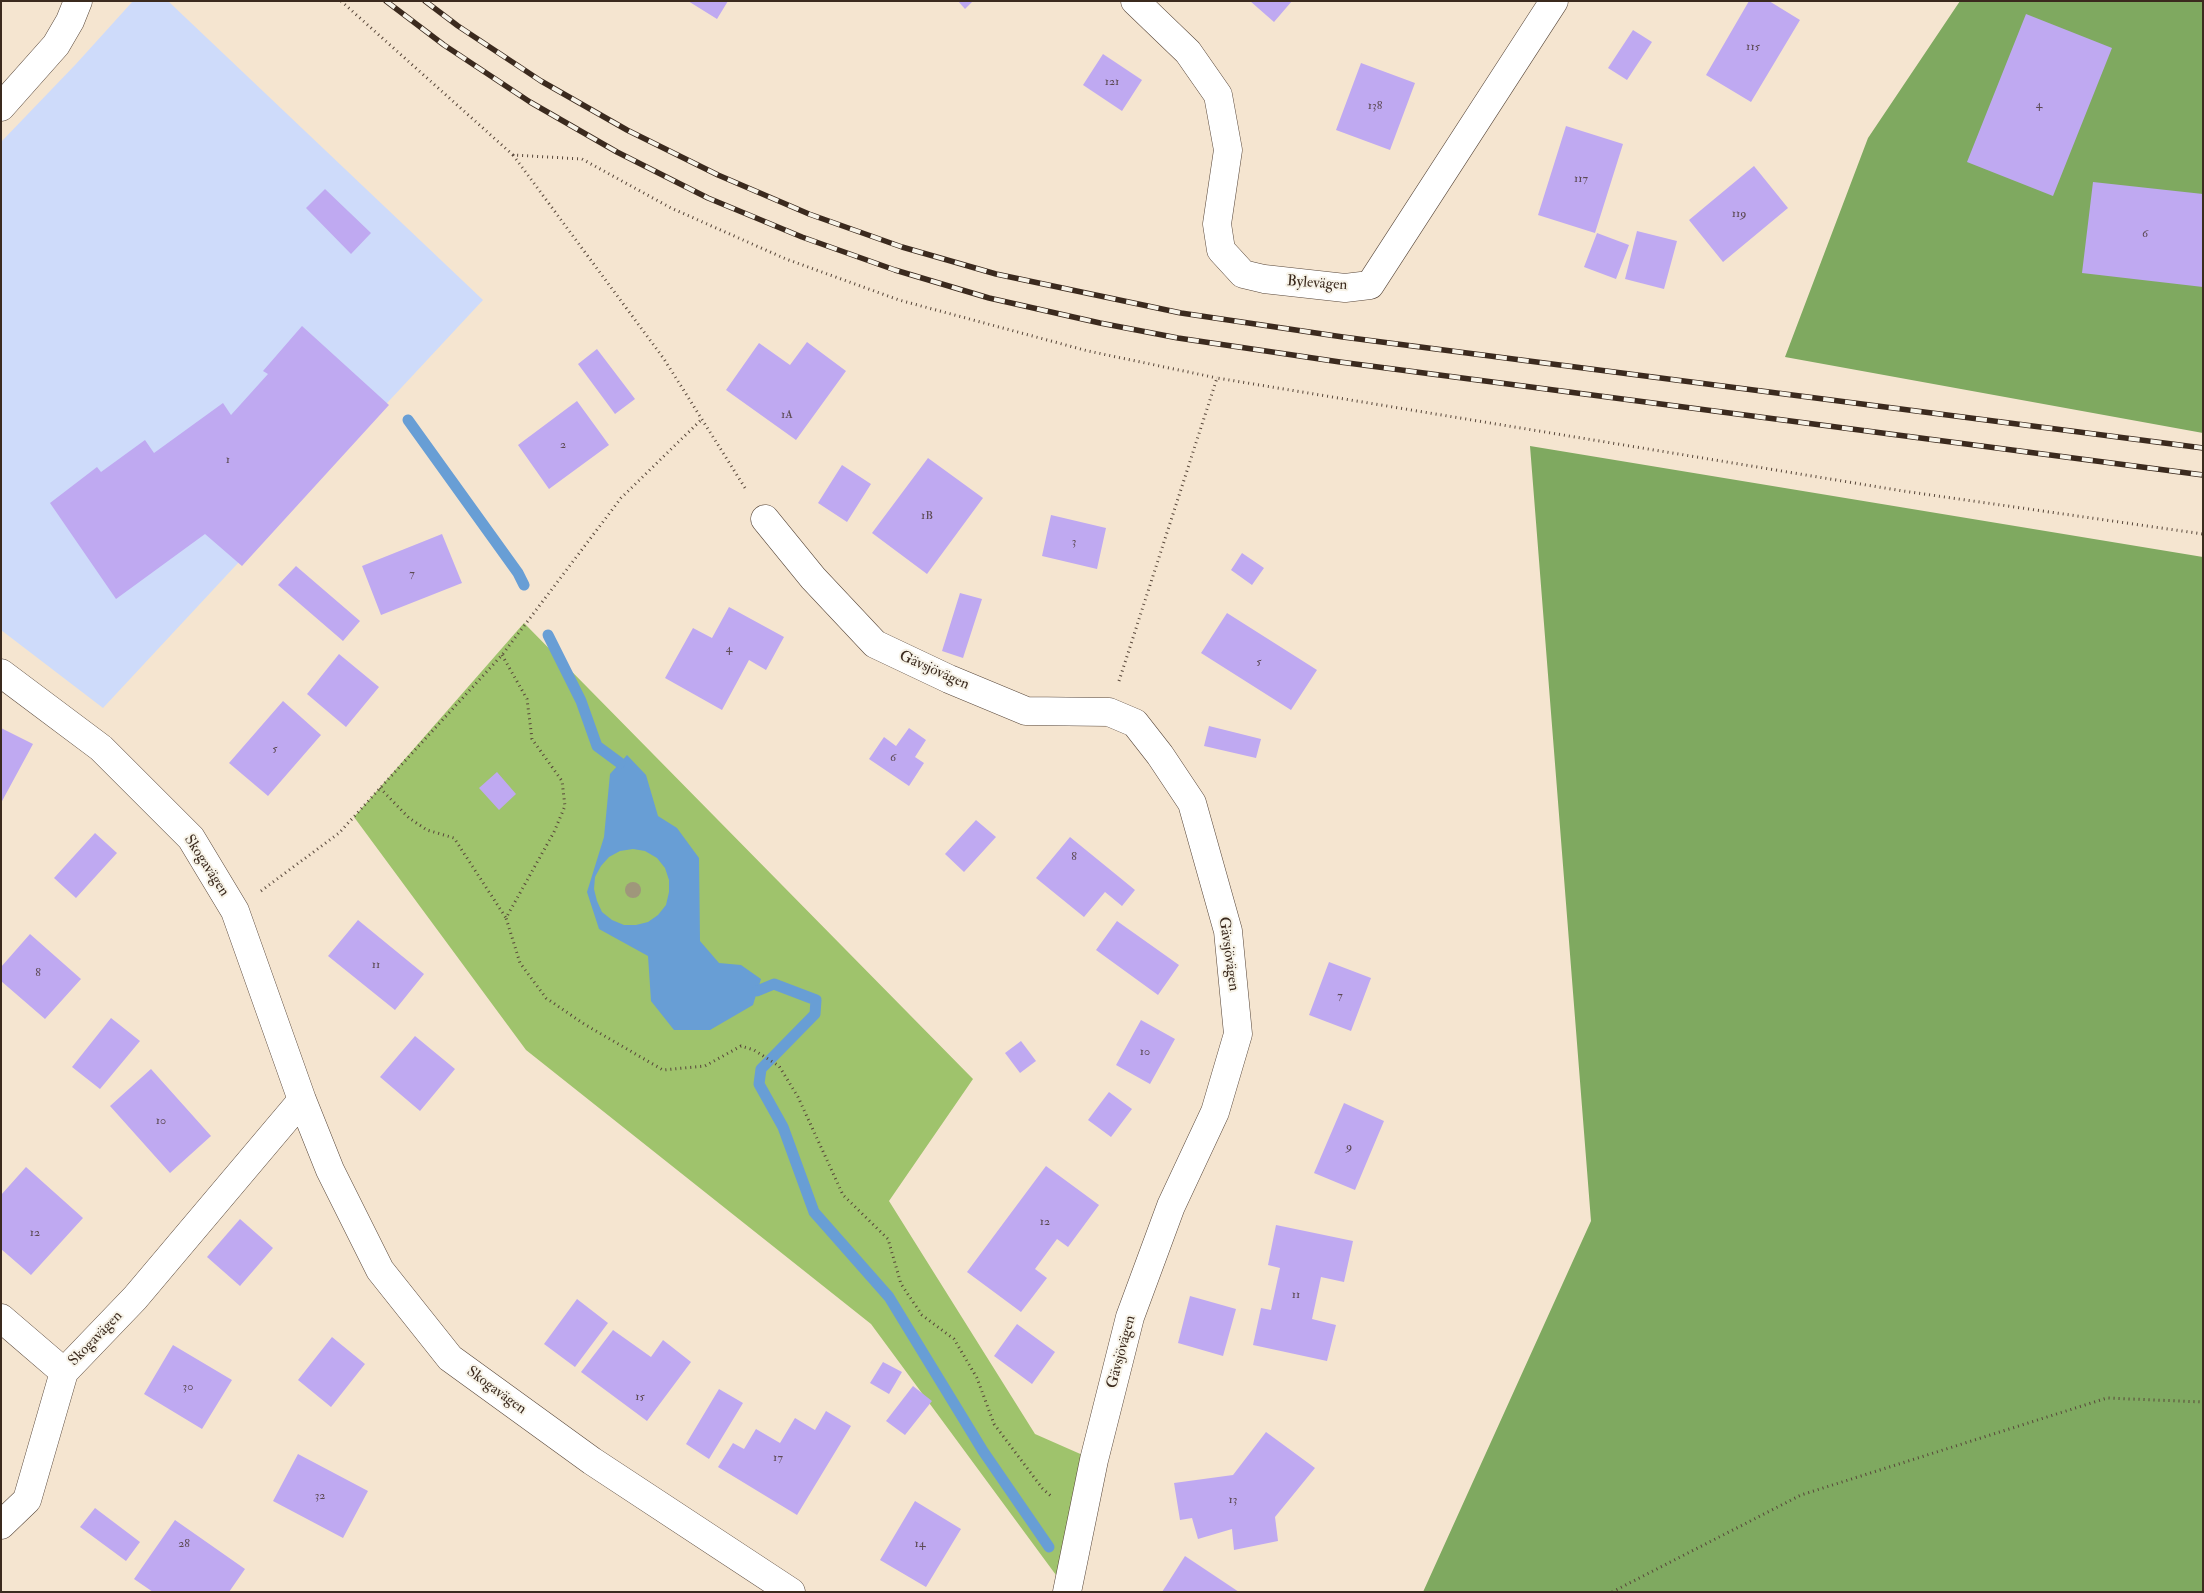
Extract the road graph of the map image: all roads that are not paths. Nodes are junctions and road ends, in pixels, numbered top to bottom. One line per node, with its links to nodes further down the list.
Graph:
1 (78, 1): 4 (street)
2 (1135, 1): 3 (street, Bylevägen)
3 (1554, 1)
4 (1, 107)
5 (765, 519): 12 (street, Gävsjövägen)
6 (1, 673): 7 (street, Skogavägen)
7 (302, 1100): 9 (street, Skogavägen); 11 (street, Skogavägen)
8 (1, 1318): 9 (street, Skogavägen)
9 (64, 1372): 10 (street, Skogavägen)
10 (1, 1525)
11 (790, 1592)
12 (1066, 1592)

